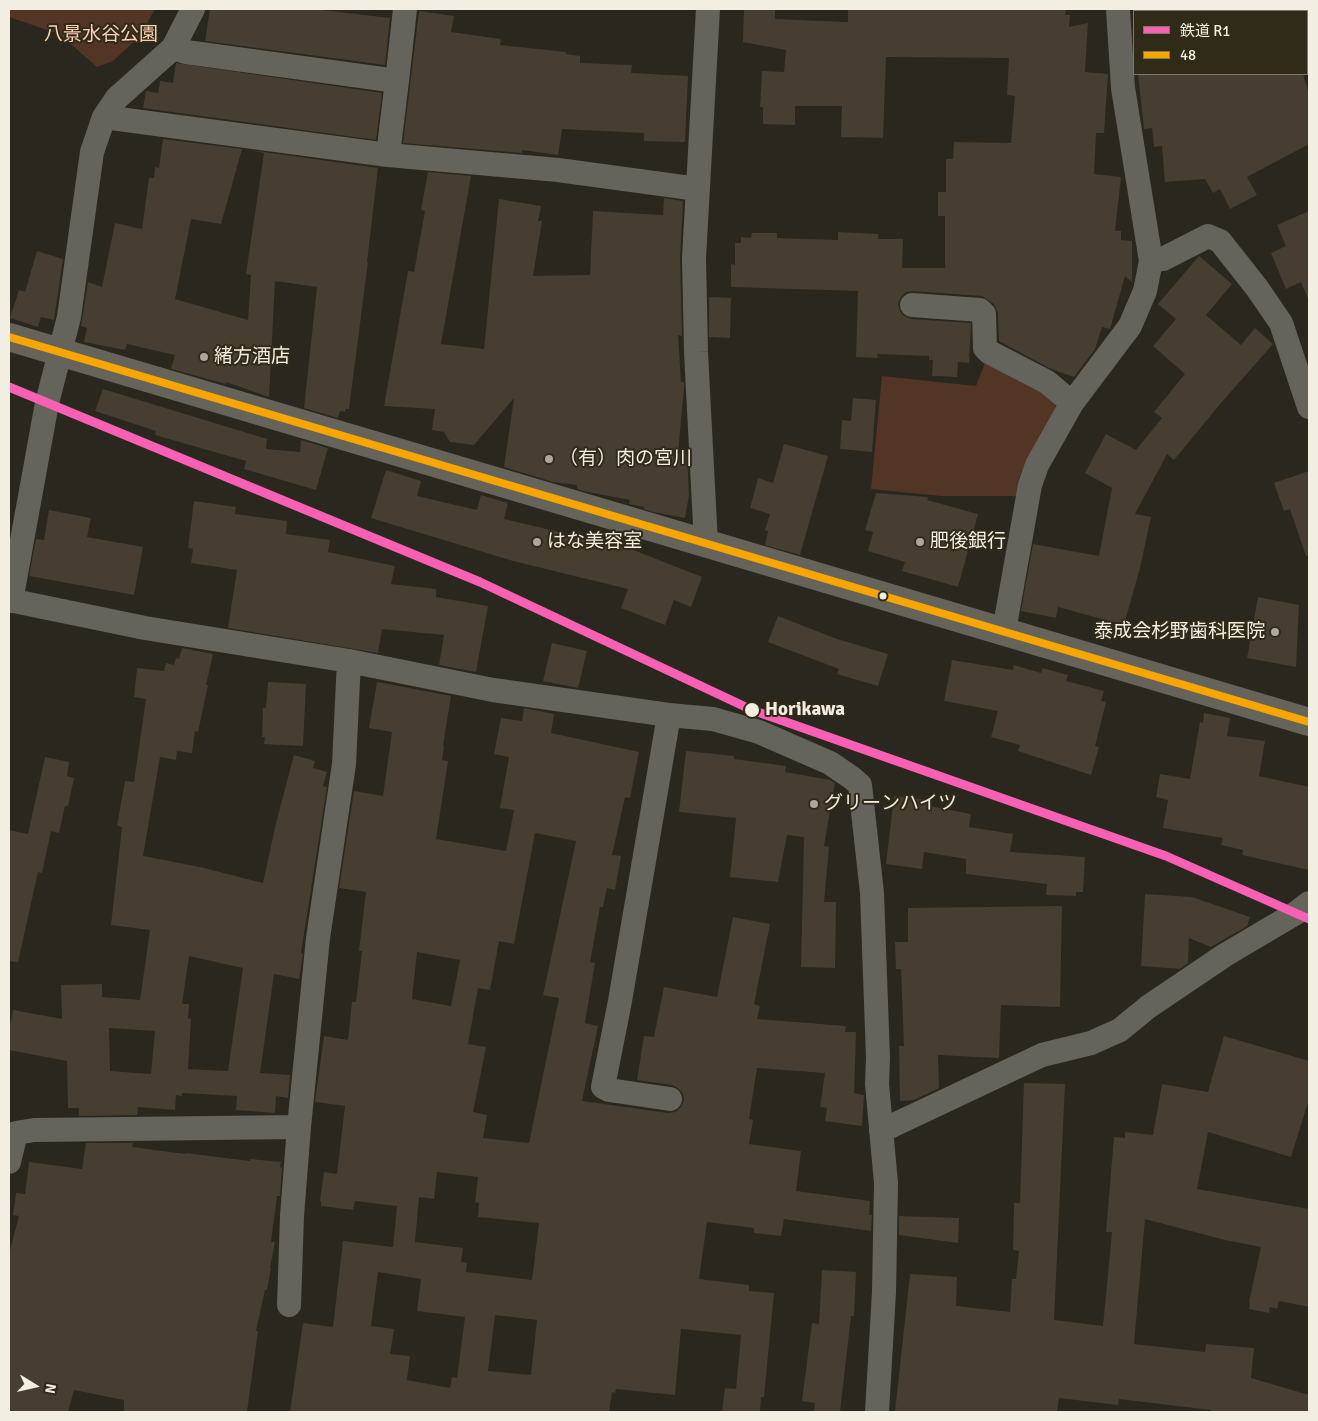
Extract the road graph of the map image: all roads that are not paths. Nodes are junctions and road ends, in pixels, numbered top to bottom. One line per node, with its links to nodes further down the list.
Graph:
1 (193, 9): 5 (street)
2 (405, 9): 6 (street)
3 (708, 9): 9 (street)
4 (1118, 9): 10 (street)
5 (173, 48): 6 (street); 7 (street)
6 (397, 81): 8 (street)
7 (104, 117): 8 (street); 13 (street)
8 (388, 155): 9 (street)
9 (698, 188): 16 (street)
10 (1151, 261): 14 (street); 15 (street)
11 (912, 305): 14 (street)
12 (9, 337): 13 (main road)
13 (60, 352): 16 (main road); 17 (street)
14 (1072, 402): 18 (street)
15 (1309, 407)
16 (706, 544): 18 (main road)
17 (10, 600): 19 (street)
18 (1004, 631): 21 (main road)
19 (349, 661): 20 (street); 24 (street)
20 (668, 715): 23 (street); 25 (street)
21 (1309, 722)
22 (1309, 903): 25 (street)
23 (670, 1099)
24 (299, 1127): 26 (street); 27 (street)
25 (881, 1131): 28 (street)
26 (9, 1162)
27 (289, 1305)
28 (878, 1412)

